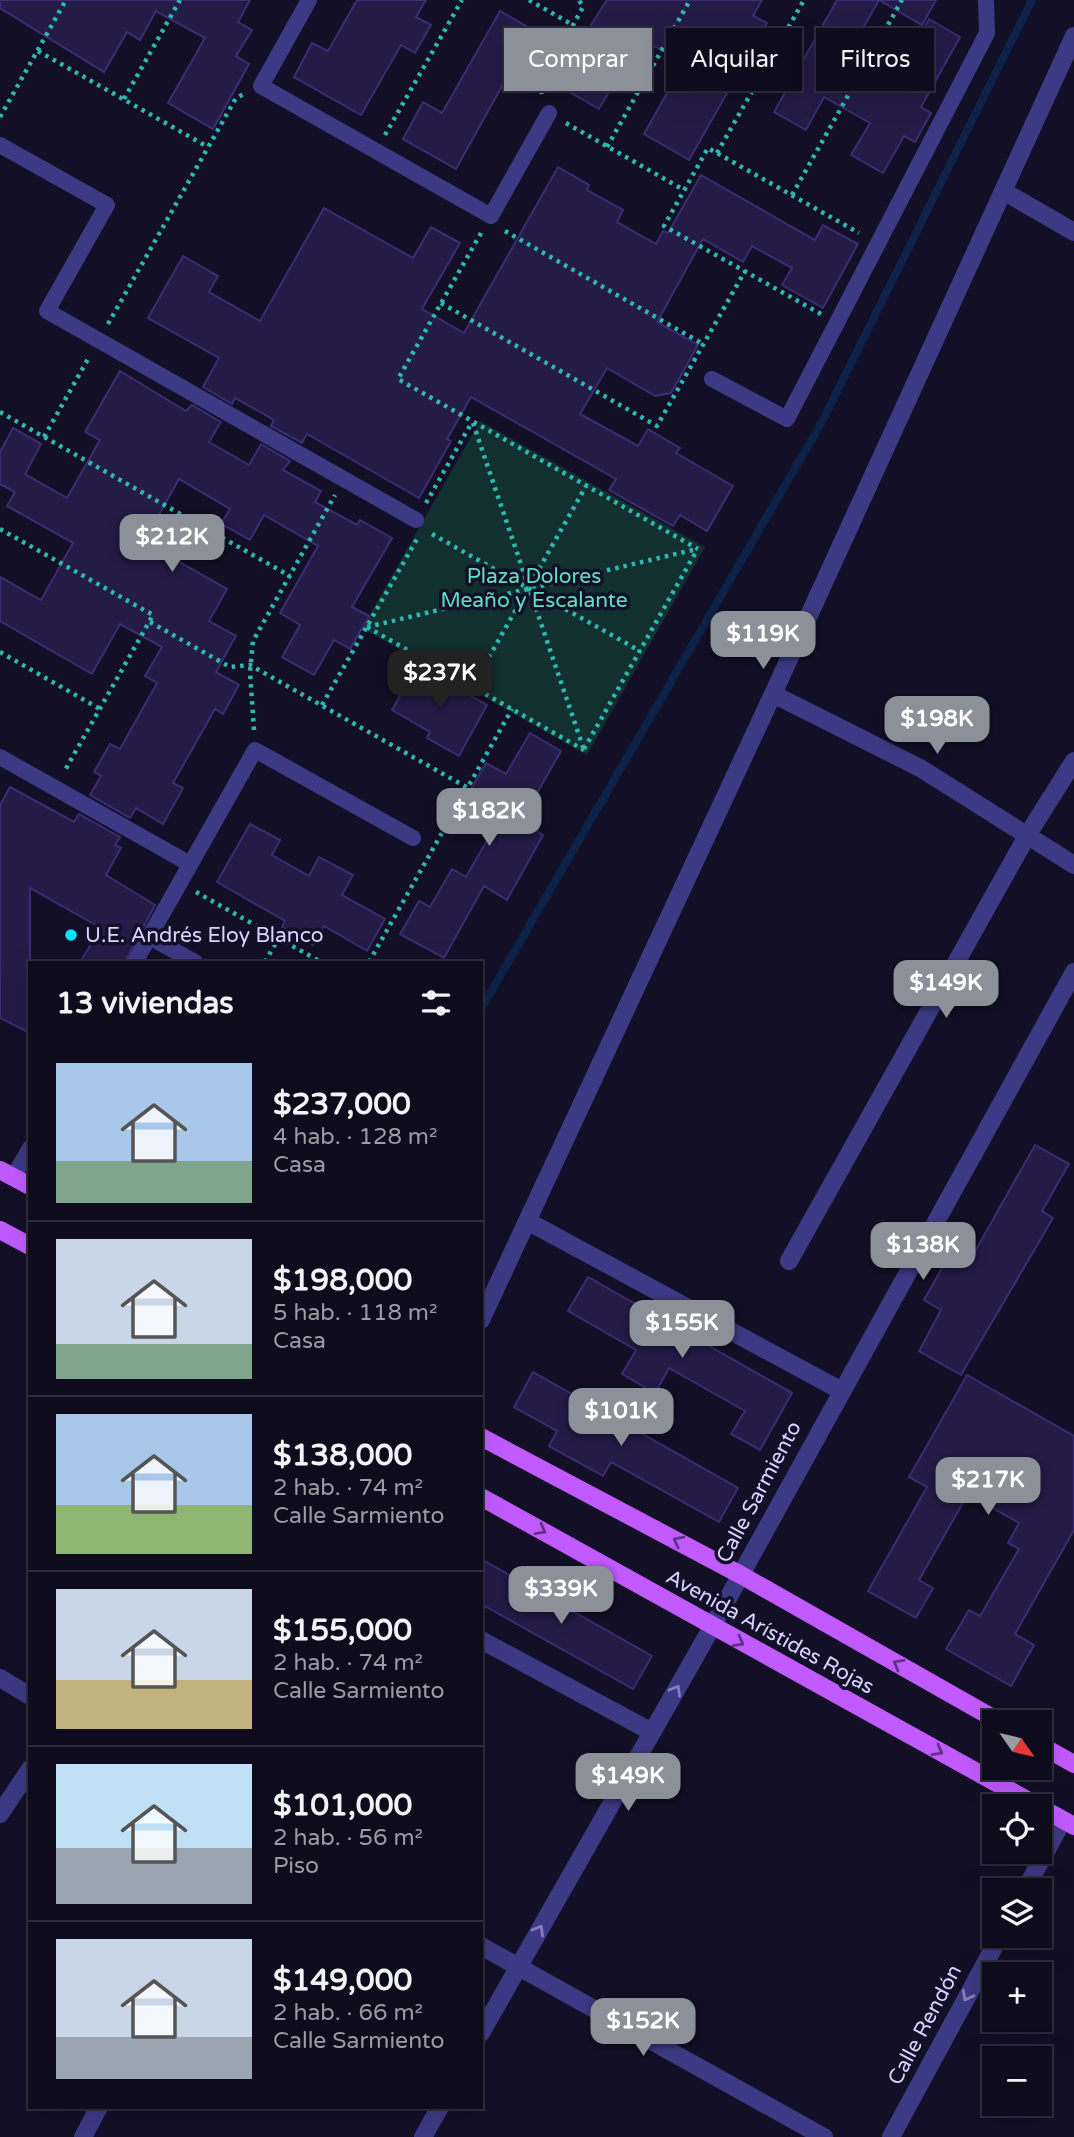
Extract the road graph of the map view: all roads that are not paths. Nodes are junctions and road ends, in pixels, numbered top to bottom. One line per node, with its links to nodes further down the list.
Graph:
1 (309, 0): 4 (lane)
2 (986, 0): 8 (lane)
3 (1074, 36): 6 (street)
4 (549, 113)
5 (0, 145): 9 (lane)
6 (1003, 191): 7 (street); 10 (street)
7 (1074, 232)
8 (712, 379)
9 (416, 520)
10 (773, 694): 13 (street); 24 (street)
11 (0, 757): 15 (lane)
12 (1074, 761): 13 (street)
13 (1028, 834): 16 (street); 27 (street)
14 (412, 838): 15 (lane)
15 (190, 864): 17 (lane)
16 (1074, 864)
17 (149, 937): 18 (lane); 19 (lane)
18 (136, 961)
19 (193, 961)
20 (1074, 972): 29 (street, Calle Sarmiento)
21 (28, 1149): 22 (lane)
22 (6, 1173): 23 (main road)
23 (28, 1185)
24 (529, 1222): 28 (street); 29 (street)
25 (0, 1230): 26 (main road)
26 (28, 1245)
27 (789, 1261)
28 (483, 1316)
29 (840, 1390): 32 (street, Calle Sarmiento)
30 (483, 1438): 32 (main road, Avenida Arístides Rojas, one-way to 30)
31 (483, 1498): 33 (main road, Avenida Arístides Rojas, one-way to 33)
32 (741, 1575): 33 (street, Calle Sarmiento); 37 (main road, Avenida Arístides Rojas, one-way to 32)
33 (712, 1627): 38 (street, Calle Sarmiento, one-way to 33); 42 (main road, Avenida Arístides Rojas, one-way to 42)
34 (483, 1641): 38 (street)
35 (0, 1678): 36 (street)
36 (28, 1695)
37 (982, 1712)
38 (652, 1732): 49 (street, Calle Sarmiento, one-way to 38)
39 (1052, 1752): 40 (main road)
40 (1074, 1764)
41 (28, 1772): 43 (street)
42 (1017, 1794)
43 (0, 1814)
44 (1052, 1814): 45 (main road, Avenida Arístides Rojas)
45 (1068, 1823): 46 (street)
46 (1033, 1878)
47 (483, 1946): 49 (street)
48 (993, 1948): 56 (street, Calle Rendón, one-way to 56)
49 (518, 1967): 50 (street, Calle Sarmiento); 55 (street)
50 (483, 2028)
51 (98, 2109): 53 (street)
52 (439, 2109): 54 (street)
53 (83, 2137)
54 (423, 2137)
55 (824, 2137)
56 (891, 2137)

